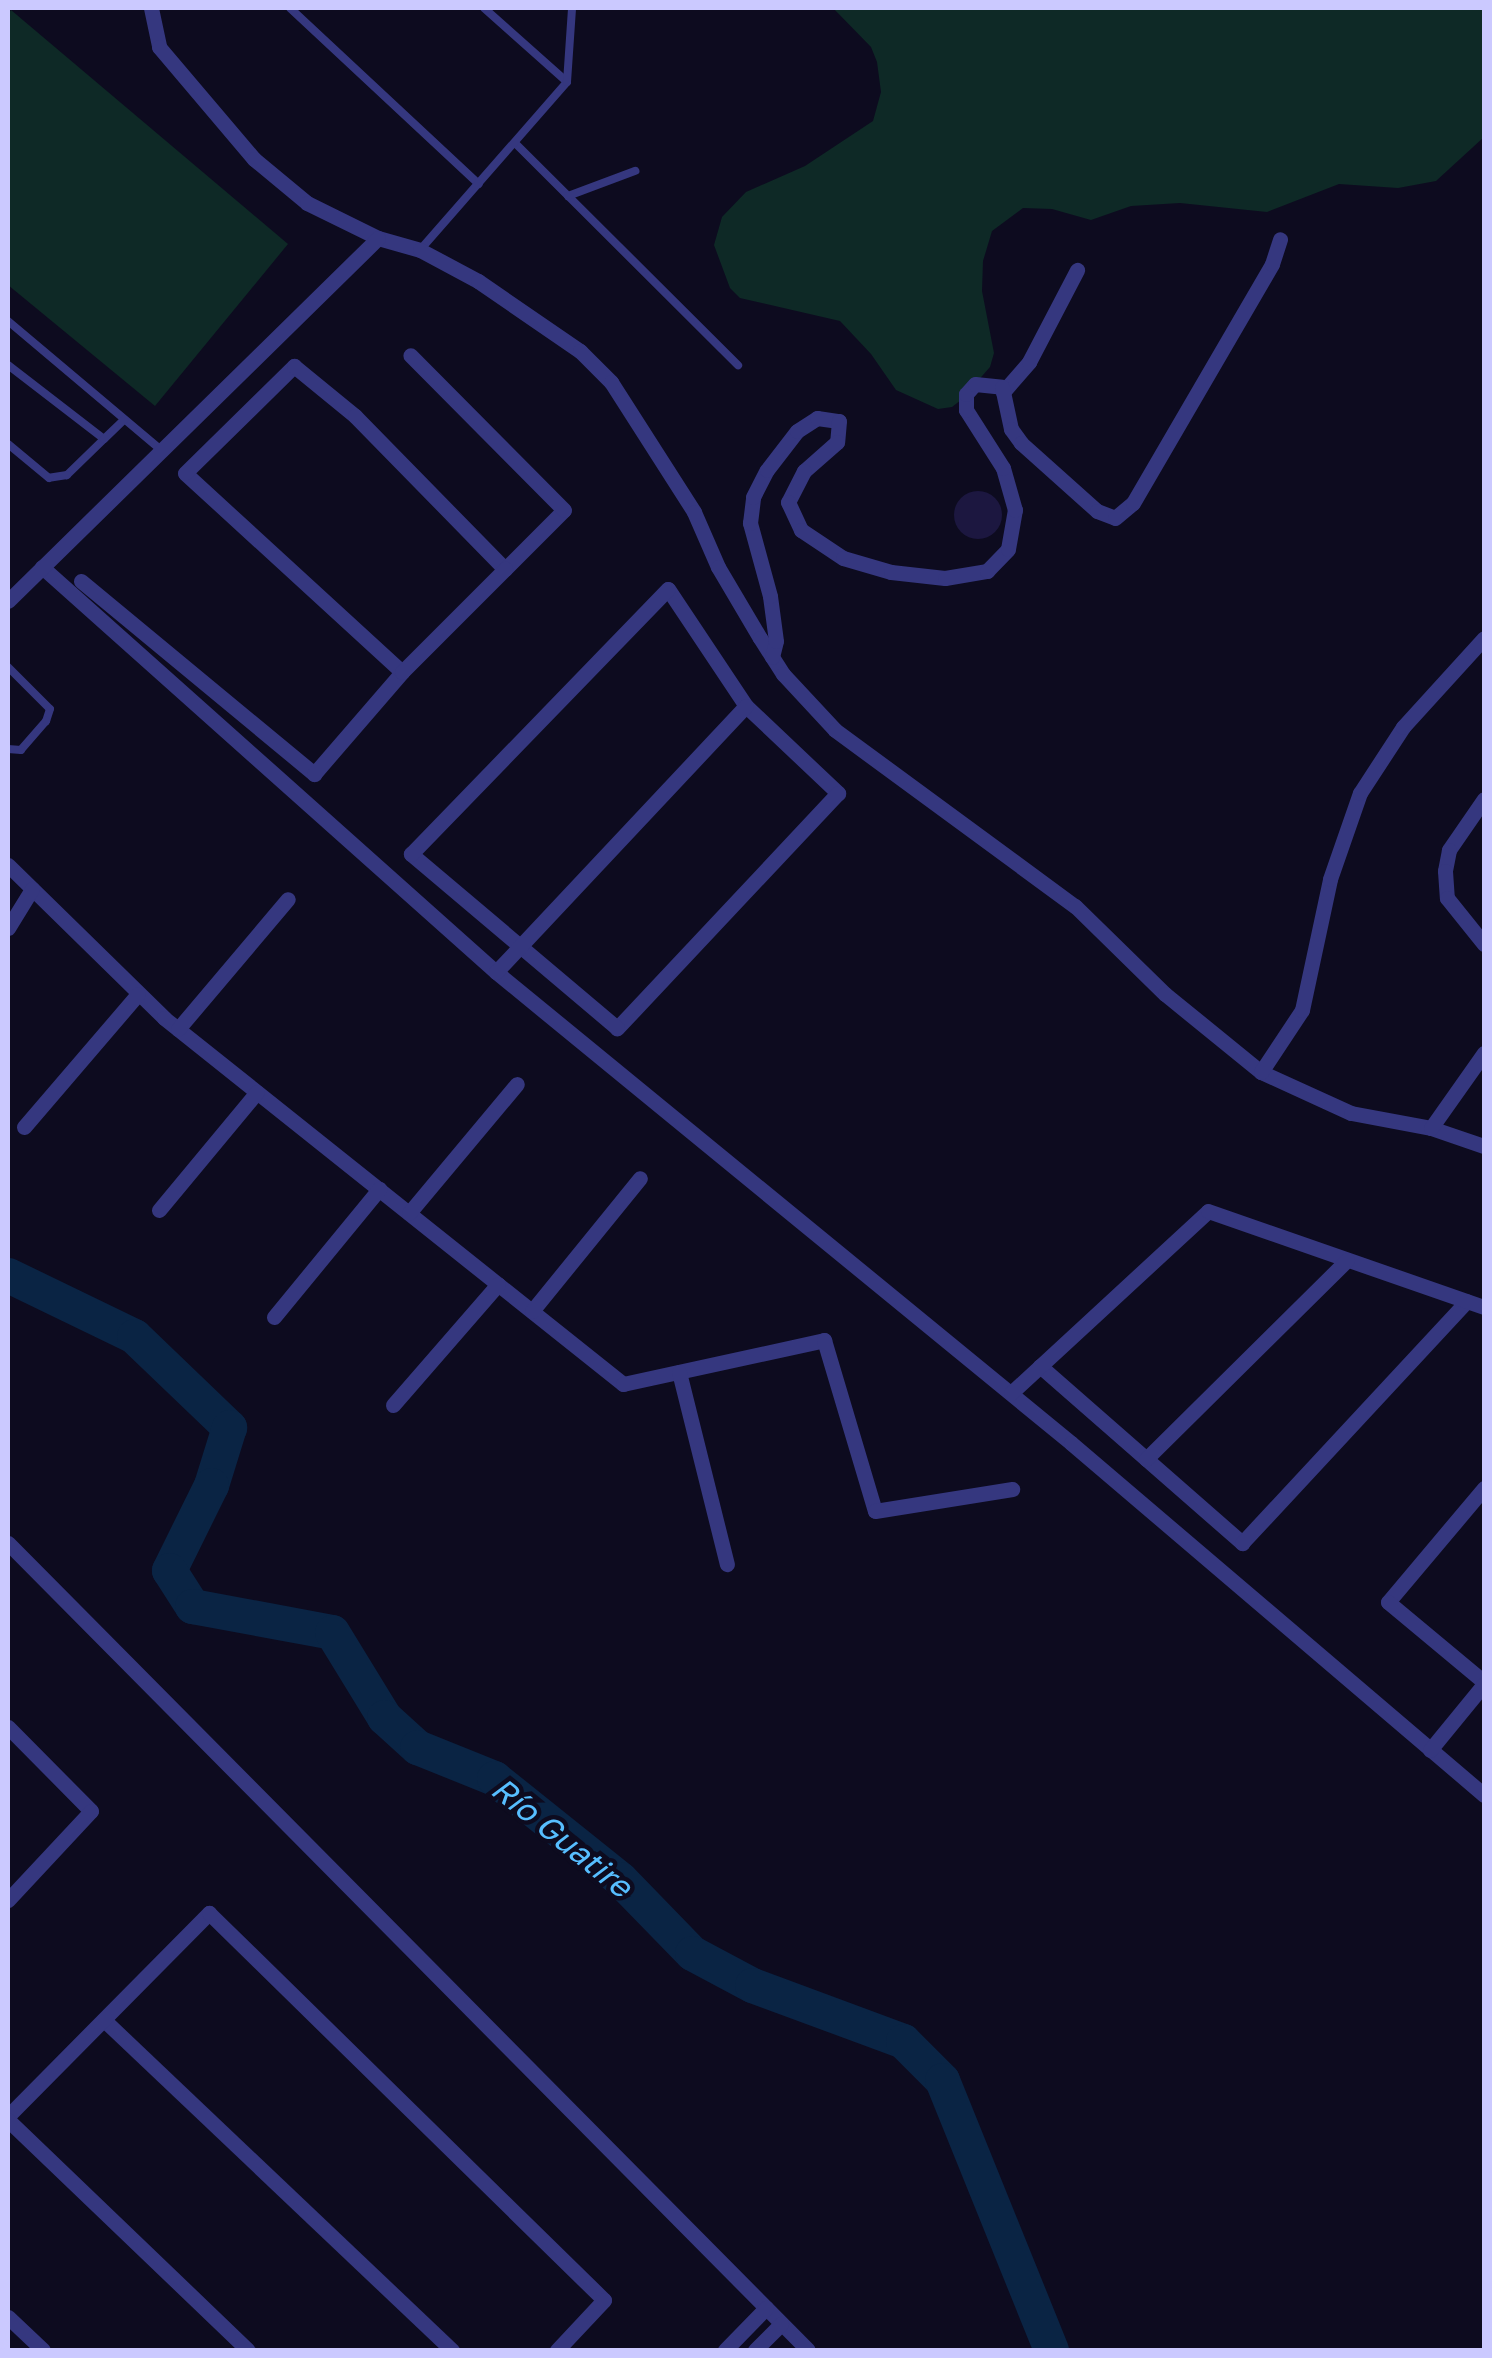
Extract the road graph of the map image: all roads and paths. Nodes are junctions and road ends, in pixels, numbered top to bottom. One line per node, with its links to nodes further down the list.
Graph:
1 (151, 8): 10 (street)
2 (290, 8): 8 (lane)
3 (484, 8): 5 (lane)
4 (572, 8): 5 (lane)
5 (567, 82): 6 (lane)
6 (514, 143): 8 (lane); 9 (lane)
7 (635, 171): 9 (lane)
8 (478, 184): 12 (lane)
9 (568, 196): 17 (lane)
10 (378, 238): 12 (street); 22 (street)
11 (1280, 239): 18 (street)
12 (420, 250): 29 (street)
13 (1078, 270): 18 (street)
14 (8, 321): 19 (lane)
15 (410, 355): 25 (street)
16 (8, 365): 20 (lane)
17 (738, 365)
18 (1003, 392): 29 (street)
19 (124, 420): 20 (lane); 22 (lane)
20 (104, 439): 21 (lane)
21 (8, 444)
22 (161, 450): 23 (street); 24 (street)
23 (185, 473): 25 (street); 31 (street)
24 (42, 567): 27 (street); 41 (street)
25 (505, 570): 31 (street)
26 (81, 581): 31 (street)
27 (8, 601)
28 (1484, 638): 45 (street)
29 (772, 657): 45 (street)
30 (8, 667): 33 (lane)
31 (402, 672)
32 (746, 706): 40 (street); 40 (street); 40 (street)
33 (8, 750)
34 (1484, 798): 39 (street)
35 (8, 865): 36 (street)
36 (32, 889): 38 (street); 42 (street)
37 (288, 899): 43 (street)
38 (8, 928)
39 (1484, 944)
40 (521, 946): 41 (street)
41 (496, 972): 63 (street)
42 (138, 994): 43 (street); 48 (street)
43 (178, 1029): 47 (street)
44 (1484, 1053): 49 (street)
45 (1261, 1072): 49 (street)
46 (517, 1084): 54 (street)
47 (257, 1092): 52 (street); 53 (street)
48 (24, 1127)
49 (1431, 1128): 50 (street)
50 (1484, 1146)
51 (640, 1178): 59 (street)
52 (380, 1189): 54 (street); 60 (street)
53 (159, 1210)
54 (409, 1213): 56 (street)
55 (1347, 1260): 57 (street); 61 (street); 65 (street)
56 (498, 1284): 59 (street); 64 (street)
57 (1467, 1301): 58 (street); 65 (street)
58 (1484, 1307)
59 (532, 1310): 62 (street)
60 (274, 1317)
61 (1040, 1366): 63 (street); 65 (street)
62 (678, 1372): 66 (street); 69 (street)
63 (1011, 1393): 72 (street)
64 (393, 1405)
65 (1146, 1459)
66 (1012, 1488)
67 (1484, 1488): 70 (street)
68 (8, 1543): 77 (street)
69 (728, 1564)
70 (1484, 1683): 72 (street)
71 (8, 1727): 74 (street)
72 (1430, 1750): 73 (street)
73 (1484, 1796)
74 (8, 1900)
75 (104, 2020): 76 (street); 82 (street); 83 (street)
76 (8, 2118): 81 (street)
77 (766, 2308): 79 (street); 84 (street)
78 (8, 2317): 80 (street)
79 (781, 2324): 85 (street); 86 (street)
80 (43, 2350)
81 (248, 2350)
82 (452, 2350)
83 (556, 2350)
84 (725, 2350)
85 (756, 2350)
86 (808, 2350)

